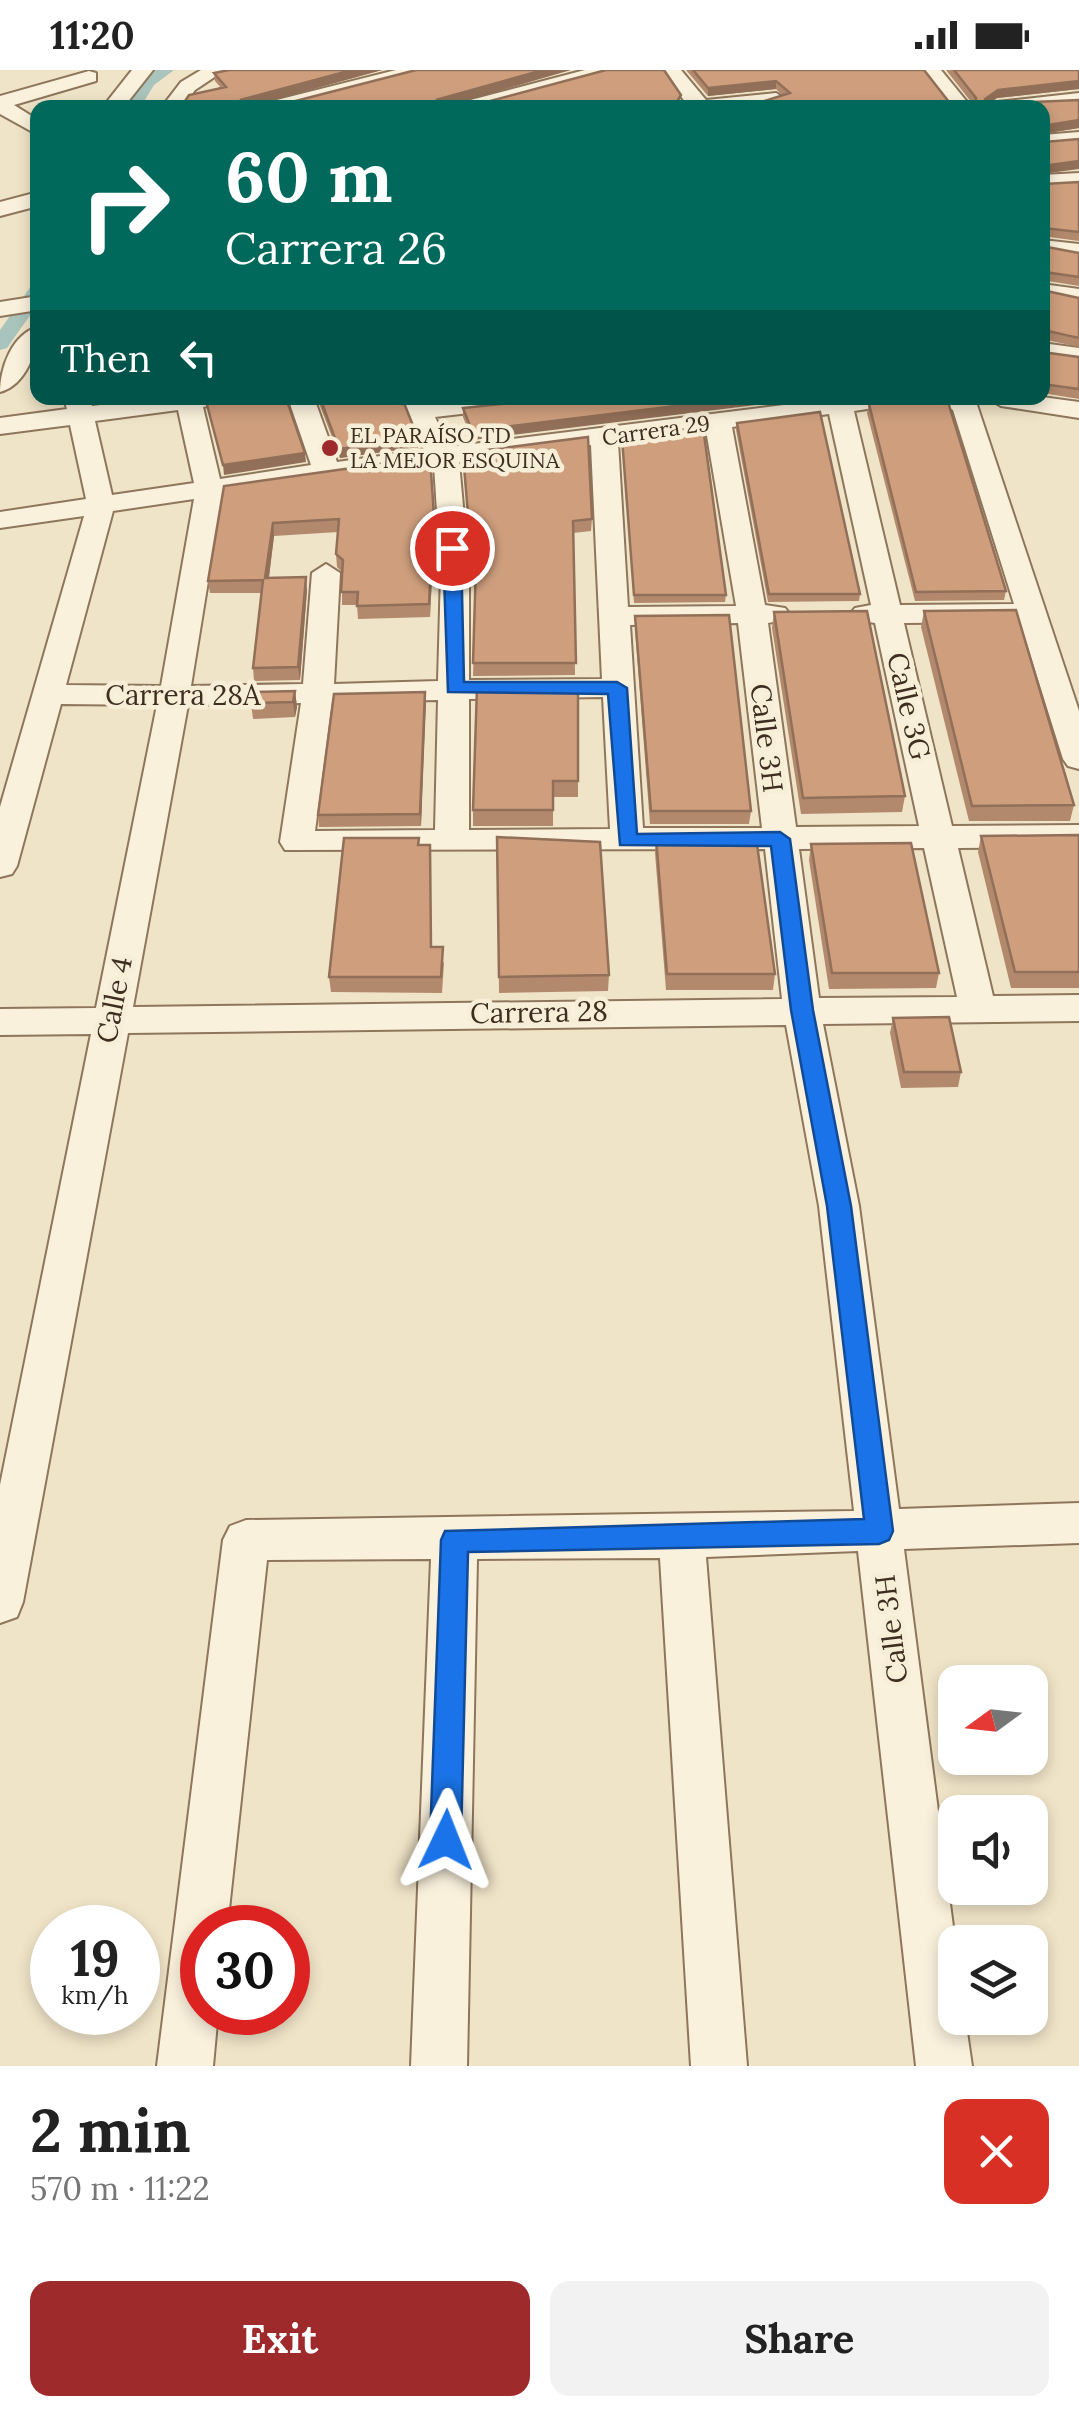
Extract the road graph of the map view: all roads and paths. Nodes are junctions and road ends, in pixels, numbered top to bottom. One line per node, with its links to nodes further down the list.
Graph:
1 (143, 70): 15 (street)
2 (242, 70): 9 (street)
3 (324, 70): 13 (street)
4 (422, 70): 13 (street)
5 (611, 70): 12 (street)
6 (638, 70): 12 (street)
7 (930, 70): 23 (street)
8 (82, 74): 14 (street); 26 (street)
9 (209, 74): 16 (street)
10 (759, 76): 22 (street)
11 (685, 78): 21 (street)
12 (578, 82): 19 (street); 20 (street)
13 (349, 86): 17 (street); 18 (street)
14 (114, 100)
15 (116, 100)
16 (174, 100)
17 (289, 100)
18 (366, 100)
19 (489, 100)
20 (518, 100)
21 (697, 100)
22 (777, 100)
23 (955, 100)
24 (1079, 100): 25 (street)
25 (1050, 103)
26 (0, 104): 27 (street)
27 (30, 124)
28 (1079, 138): 29 (street)
29 (1050, 140)
30 (1079, 180): 31 (street)
31 (1050, 182)
32 (0, 189): 33 (street)
33 (24, 205): 34 (street)
34 (0, 219)
35 (1050, 248): 36 (street)
36 (1079, 251)
37 (1050, 292): 38 (street)
38 (1079, 296)
39 (30, 346): 42 (street)
40 (1050, 351): 41 (street)
41 (1079, 356)
42 (0, 384)
43 (199, 405): 57 (street, Calle 4)
44 (303, 405): 56 (street)
45 (430, 405): 55 (street)
46 (692, 405): 52 (street, Calle 3H)
47 (840, 405): 52 (street, Carrera 29); 63 (street, Calle 3G)
48 (964, 405): 61 (street)
49 (1046, 405): 51 (street)
50 (78, 406): 53 (street); 58 (street)
51 (1079, 410)
52 (710, 422): 54 (street, Carrera 29); 62 (street, Calle 3H)
53 (0, 426)
54 (604, 437): 55 (street, Carrera 29); 64 (street)
55 (449, 459): 56 (street, Carrera 29); 65 (street)
56 (327, 471): 57 (street, Carrera 29)
57 (209, 490): 58 (street, Carrera 29); 69 (street, Calle 4)
58 (101, 505): 59 (street, Carrera 29); 67 (street)
59 (0, 520)
60 (326, 573): 68 (street)
61 (1029, 613): 63 (street); 70 (street)
62 (752, 614): 63 (street); 64 (street); 73 (street, Calle 3H)
63 (888, 614): 72 (street, Calle 3G)
64 (612, 616): 66 (street)
65 (455, 688): 66 (street, Carrera 28A); 68 (street, Carrera 28A); 75 (street)
66 (617, 688): 74 (street)
67 (49, 694): 69 (street, Carrera 28A); 76 (street)
68 (318, 694): 69 (street, Carrera 28A); 75 (street)
69 (174, 697): 80 (street, Calle 4)
70 (1079, 760)
71 (1079, 836): 72 (street)
72 (940, 837): 73 (street); 77 (street, Calle 3G)
73 (780, 839): 74 (street); 79 (street, Calle 3H)
74 (628, 841): 75 (street)
75 (452, 842)
76 (0, 866)
77 (978, 1008): 78 (street, Carrera 28); 79 (street, Carrera 28)
78 (1079, 1008)
79 (802, 1010): 80 (street, Carrera 28); 83 (street, Calle 3H)
80 (110, 1018): 81 (street, Carrera 28); 86 (street, Calle 4)
81 (0, 1022)
82 (1079, 1523): 83 (street)
83 (879, 1531): 84 (street); 91 (street, Calle 3H)
84 (682, 1537): 85 (street); 90 (street)
85 (454, 1540): 88 (street); 89 (street)
86 (7, 1552): 87 (street, Calle 4)
87 (0, 1602)
88 (184, 2066)
89 (439, 2066)
90 (719, 2066)
91 (944, 2066)

